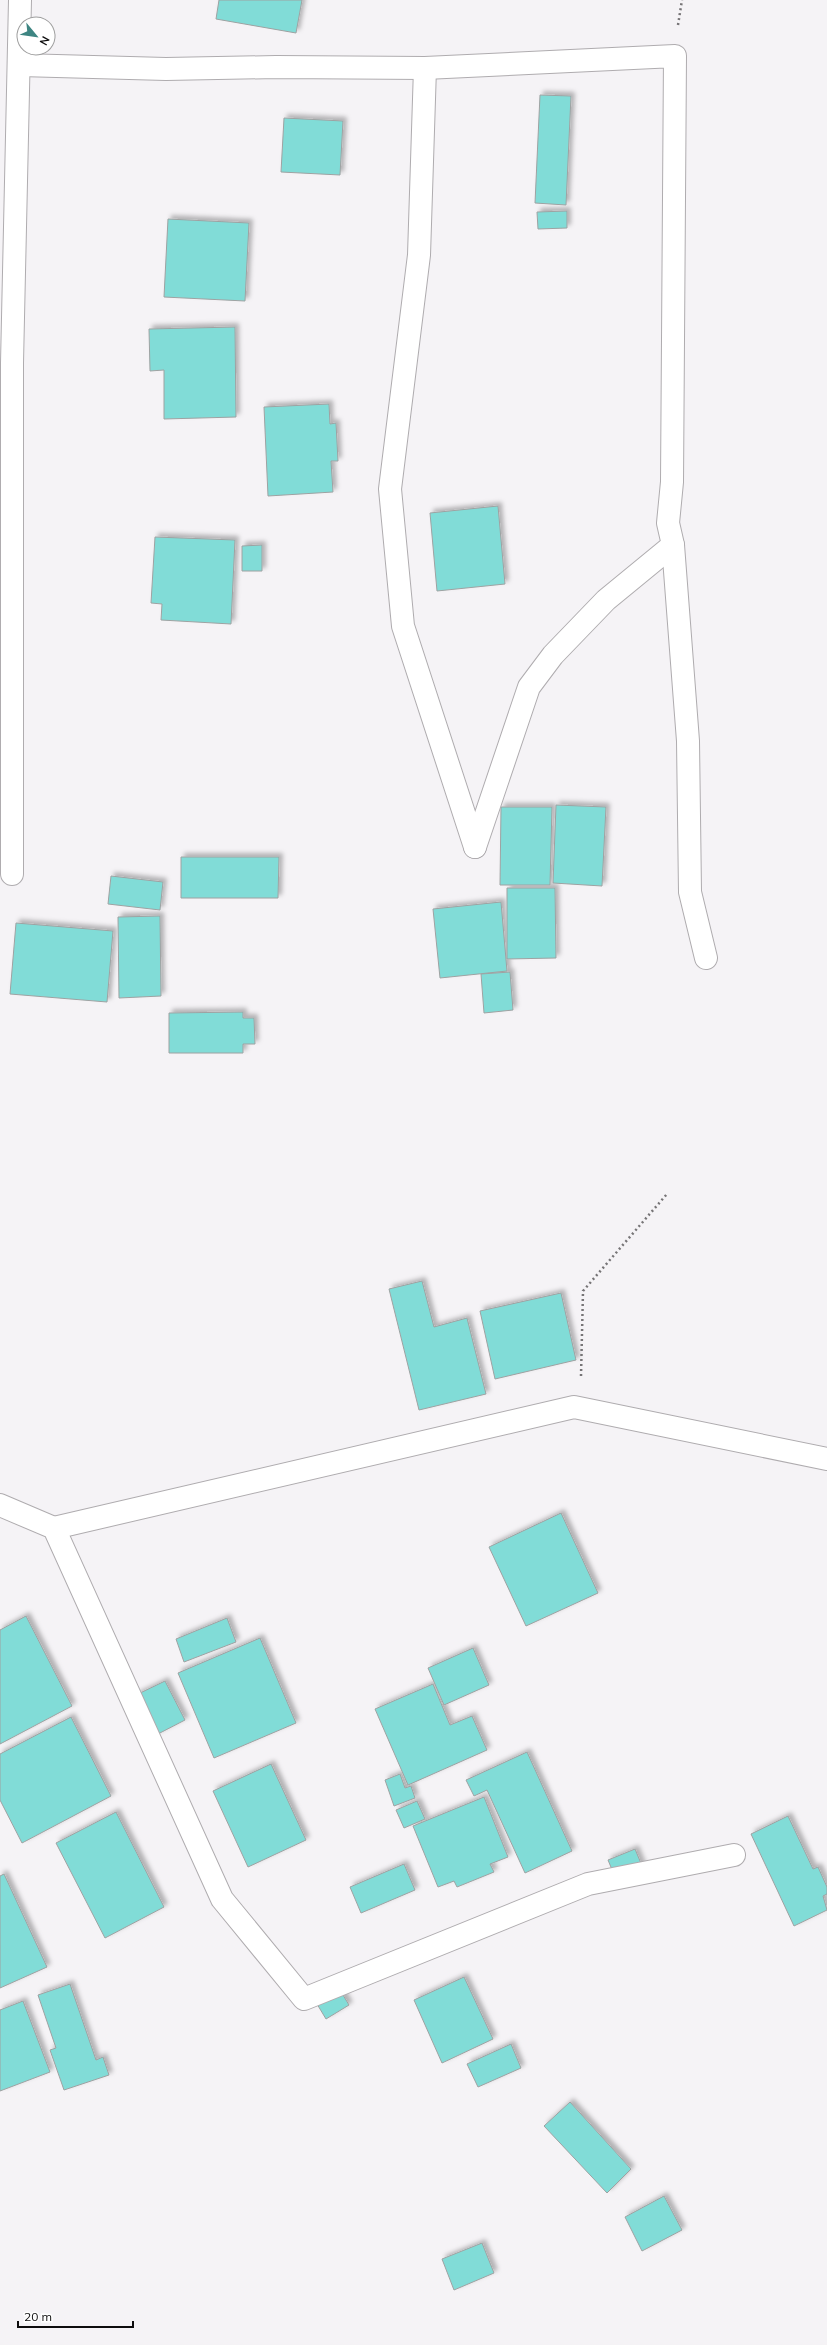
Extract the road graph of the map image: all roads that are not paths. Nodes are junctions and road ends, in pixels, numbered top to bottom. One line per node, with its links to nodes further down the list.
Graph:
1 (20, 0): 2 (street)
2 (20, 65): 3 (street); 5 (street)
3 (425, 68): 4 (street); 4 (street)
4 (673, 545): 6 (street)
5 (12, 874)
6 (706, 958)
7 (827, 1459): 9 (street)
8 (0, 1505): 9 (street)
9 (54, 1528): 10 (street)
10 (734, 1855)

